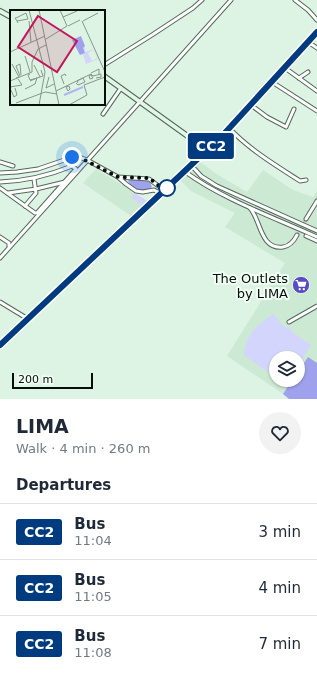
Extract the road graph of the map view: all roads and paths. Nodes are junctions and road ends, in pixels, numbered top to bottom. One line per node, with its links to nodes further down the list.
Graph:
1 (202, 0): 10 (street)
2 (231, 0): 18 (street)
3 (296, 0): 6 (street)
4 (0, 11): 5 (street)
5 (10, 16)
6 (317, 20)
7 (317, 32): 8 (highway)
8 (308, 42): 9 (street); 11 (highway)
9 (317, 48)
10 (105, 64)
11 (285, 68): 14 (street); 15 (highway)
12 (308, 72): 14 (street)
13 (105, 77): 16 (street)
14 (299, 78): 17 (street)
15 (272, 82): 19 (highway); 21 (street)
16 (121, 88): 18 (street); 22 (street)
17 (317, 91)
18 (139, 102): 24 (street); 25 (street)
19 (251, 105): 20 (street); 23 (highway)
20 (294, 109)
21 (317, 111)
22 (103, 114)
23 (229, 128): 24 (highway); 33 (street)
24 (207, 150): 27 (highway)
25 (87, 160): 30 (street); 31 (street); 53 (street)
26 (0, 162): 28 (street)
27 (191, 165): 29 (highway); 40 (street)
28 (13, 166)
29 (184, 171): 38 (highway); 41 (street)
30 (0, 173)
31 (118, 177): 38 (street); 38 (street)
32 (34, 179): 34 (street); 35 (street); 37 (street)
33 (306, 180)
34 (0, 182)
35 (65, 182): 37 (street); 43 (street)
36 (0, 188): 39 (street)
37 (36, 189): 39 (street); 43 (street)
38 (162, 192): 56 (highway)
39 (7, 194): 43 (street)
40 (236, 195): 41 (street); 46 (street)
41 (234, 199): 44 (street)
42 (317, 200): 45 (street)
43 (25, 206)
44 (247, 206): 47 (street); 50 (street)
45 (306, 219)
46 (317, 231)
47 (297, 235)
48 (306, 236): 51 (street)
49 (0, 237): 52 (street)
50 (317, 237)
51 (317, 242)
52 (5, 250)
53 (0, 258)
54 (0, 302): 56 (street)
55 (317, 306): 57 (street)
56 (29, 319): 58 (highway)
57 (289, 322)
58 (0, 345)

